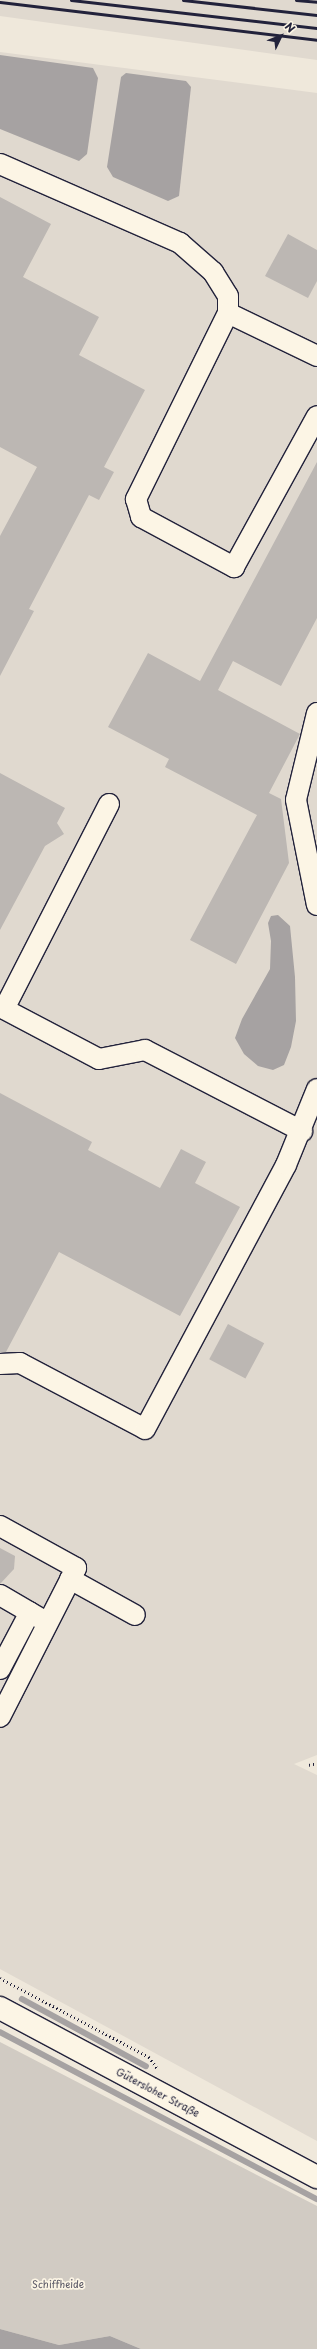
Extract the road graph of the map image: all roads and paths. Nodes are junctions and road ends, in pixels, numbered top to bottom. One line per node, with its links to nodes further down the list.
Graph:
1 (0, 164): 2 (lane)
2 (228, 313): 3 (lane); 4 (lane)
3 (317, 356)
4 (317, 416)
5 (317, 713): 7 (lane)
6 (109, 804): 9 (lane)
7 (317, 905)
8 (317, 1089): 9 (lane)
9 (302, 1131): 10 (lane)
10 (0, 1364)
11 (0, 1526): 12 (lane)
12 (73, 1574): 15 (lane); 16 (lane)
13 (0, 1595): 14 (lane)
14 (30, 1612): 16 (lane); 17 (lane)
15 (135, 1616)
16 (49, 1624): 18 (lane)
17 (0, 1669)
18 (0, 1717)
19 (317, 1763): 20 (path)
20 (309, 1765)
21 (0, 2008): 22 (main road, Gütersloher Straße)
22 (317, 2177)

